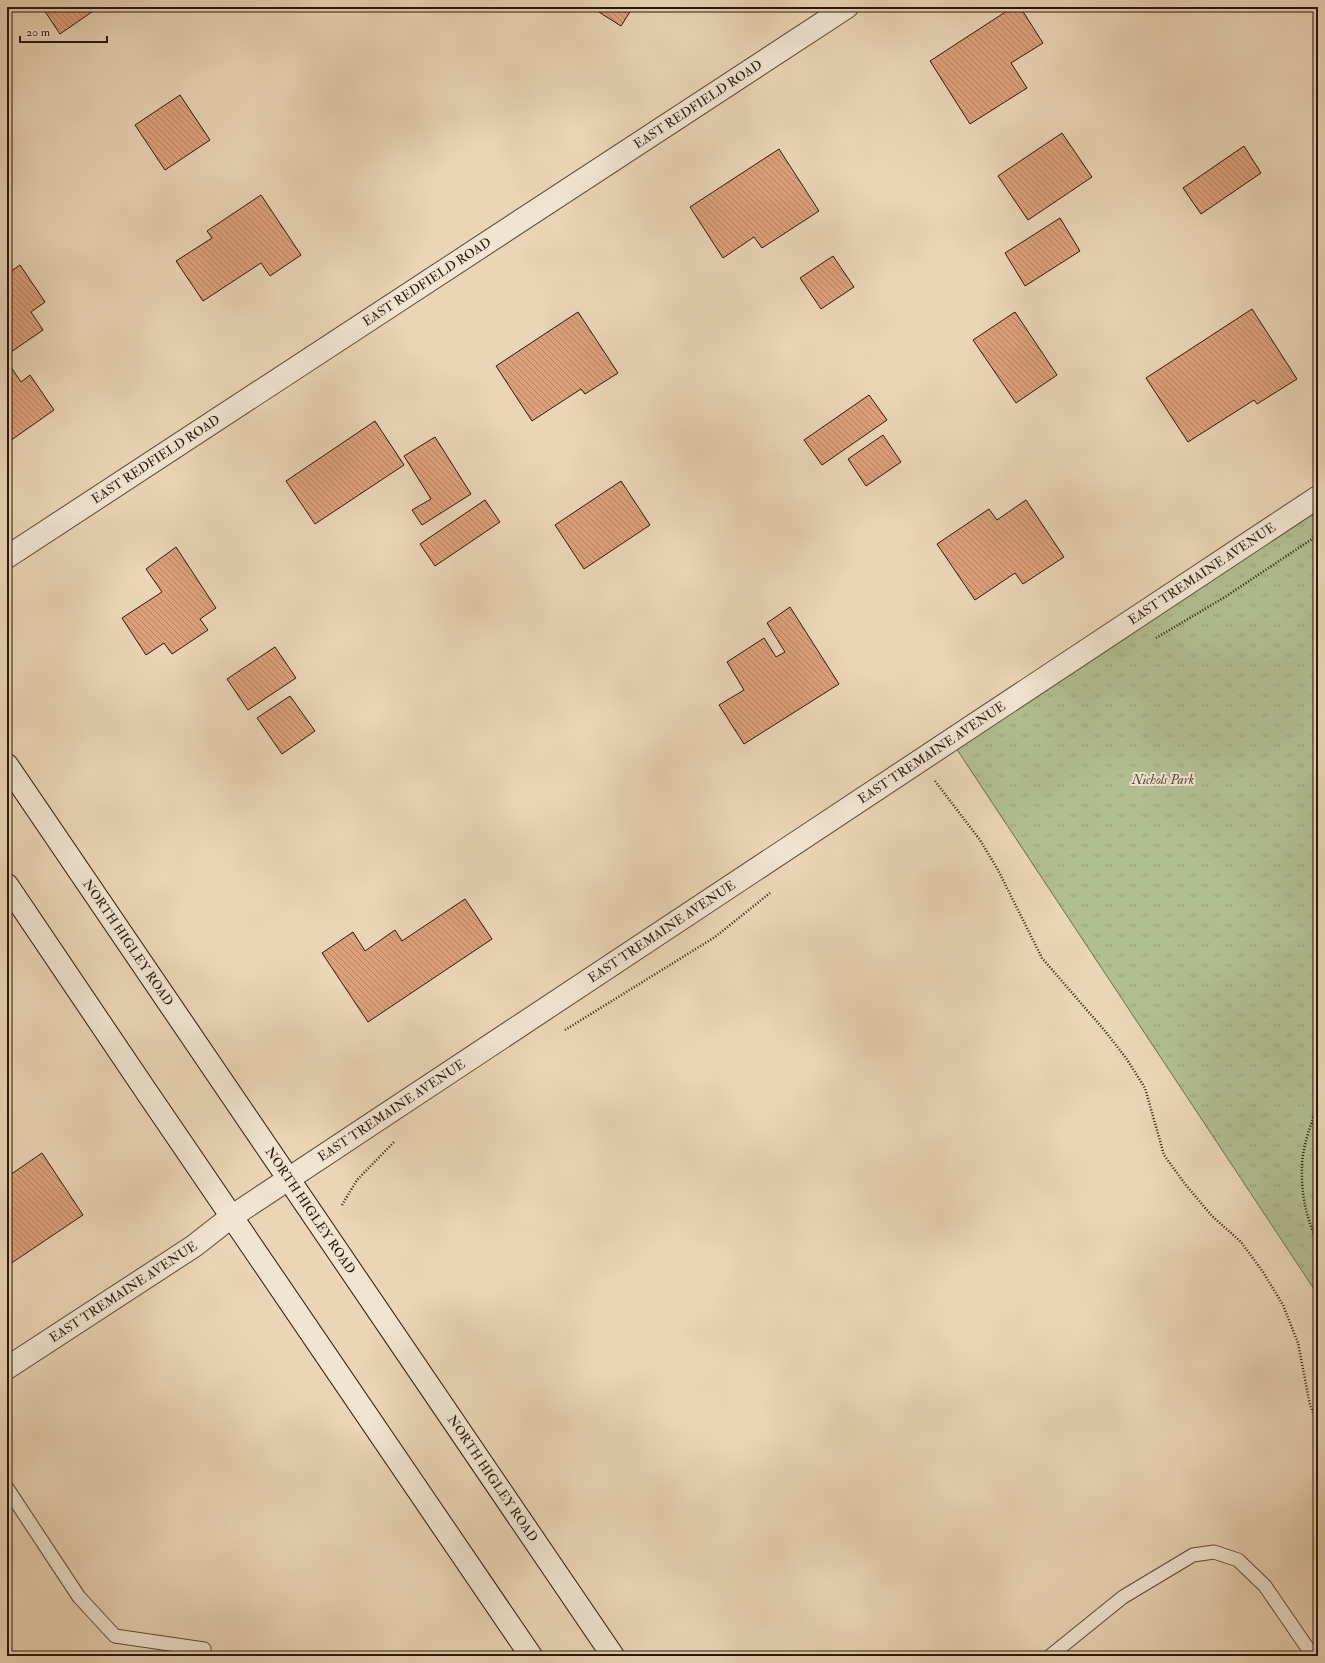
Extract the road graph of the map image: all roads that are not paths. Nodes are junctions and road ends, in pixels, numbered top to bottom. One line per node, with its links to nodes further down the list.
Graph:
1 (847, 7): 3 (street, EAST REDFIELD ROAD)
2 (1318, 497): 6 (street, EAST TREMAINE AVENUE)
3 (7, 557)
4 (7, 765): 6 (street, NORTH HIGLEY ROAD)
5 (7, 885): 7 (street)
6 (288, 1179): 7 (street, EAST TREMAINE AVENUE); 12 (street, NORTH HIGLEY ROAD)
7 (231, 1217): 8 (street, EAST TREMAINE AVENUE); 11 (street)
8 (7, 1368)
9 (7, 1488): 10 (lane)
10 (204, 1649)
11 (531, 1656)
12 (613, 1656)
13 (1050, 1656): 14 (lane)
14 (1313, 1656)

